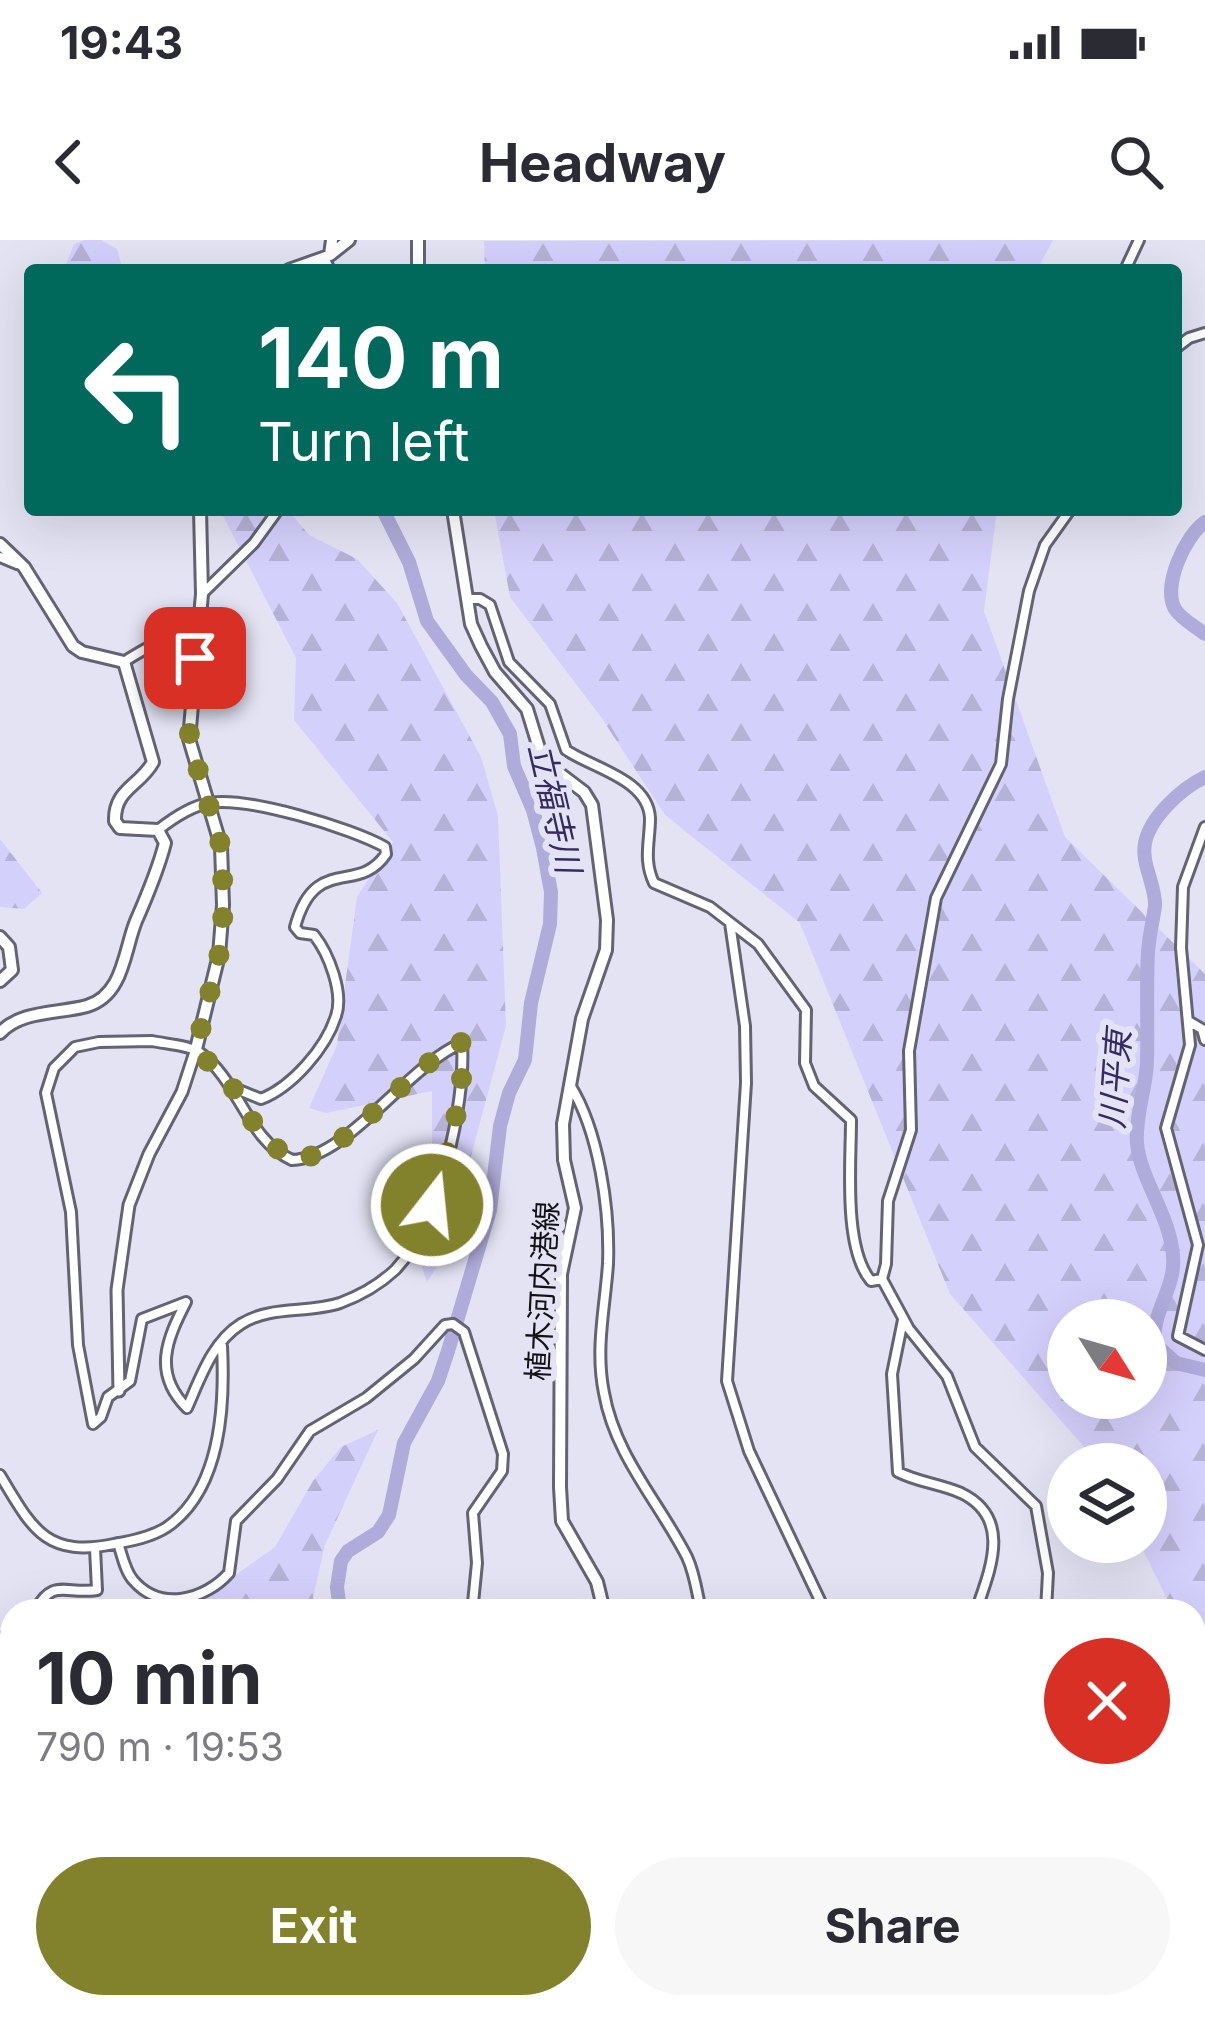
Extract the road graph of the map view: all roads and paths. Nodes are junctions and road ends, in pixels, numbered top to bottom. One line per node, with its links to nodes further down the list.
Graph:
1 (332, 240): 3 (main road)
2 (349, 240): 3 (main road)
3 (327, 261)
4 (200, 516): 11 (main road)
5 (274, 516): 11 (street)
6 (454, 516): 12 (main road, 植木河内港線)
7 (1066, 516): 27 (street)
8 (0, 544): 10 (main road)
9 (0, 557): 10 (street)
10 (24, 567): 14 (main road)
11 (202, 594): 13 (main road)
12 (467, 599): 18 (street); 25 (main road, 植木河内港線)
13 (200, 622): 14 (street); 15 (main road)
14 (124, 662): 17 (main road)
15 (208, 803): 17 (street); 24 (main road); 26 (street)
16 (1205, 827): 21 (street)
17 (158, 830): 22 (main road)
18 (730, 922): 27 (street); 41 (street)
19 (0, 937): 20 (main road)
20 (0, 981)
21 (1190, 1022): 23 (street); 30 (street)
22 (0, 1033)
23 (1205, 1040)
24 (196, 1049): 26 (street); 31 (street); 31 (street)
25 (570, 1085): 39 (main road, 植木河内港線); 40 (street)
26 (233, 1088): 29 (street)
27 (882, 1279): 28 (street)
28 (903, 1319): 42 (street); 43 (street)
29 (222, 1344): 31 (street); 33 (street)
30 (1205, 1350)
31 (119, 1391)
32 (0, 1475): 34 (street)
33 (118, 1543): 34 (street); 37 (street)
34 (95, 1547): 35 (street)
35 (42, 1599)
36 (175, 1599): 38 (street)
37 (175, 1599)
38 (473, 1599)
39 (601, 1599)
40 (698, 1599)
41 (819, 1599)
42 (980, 1599)
43 (1047, 1599)

